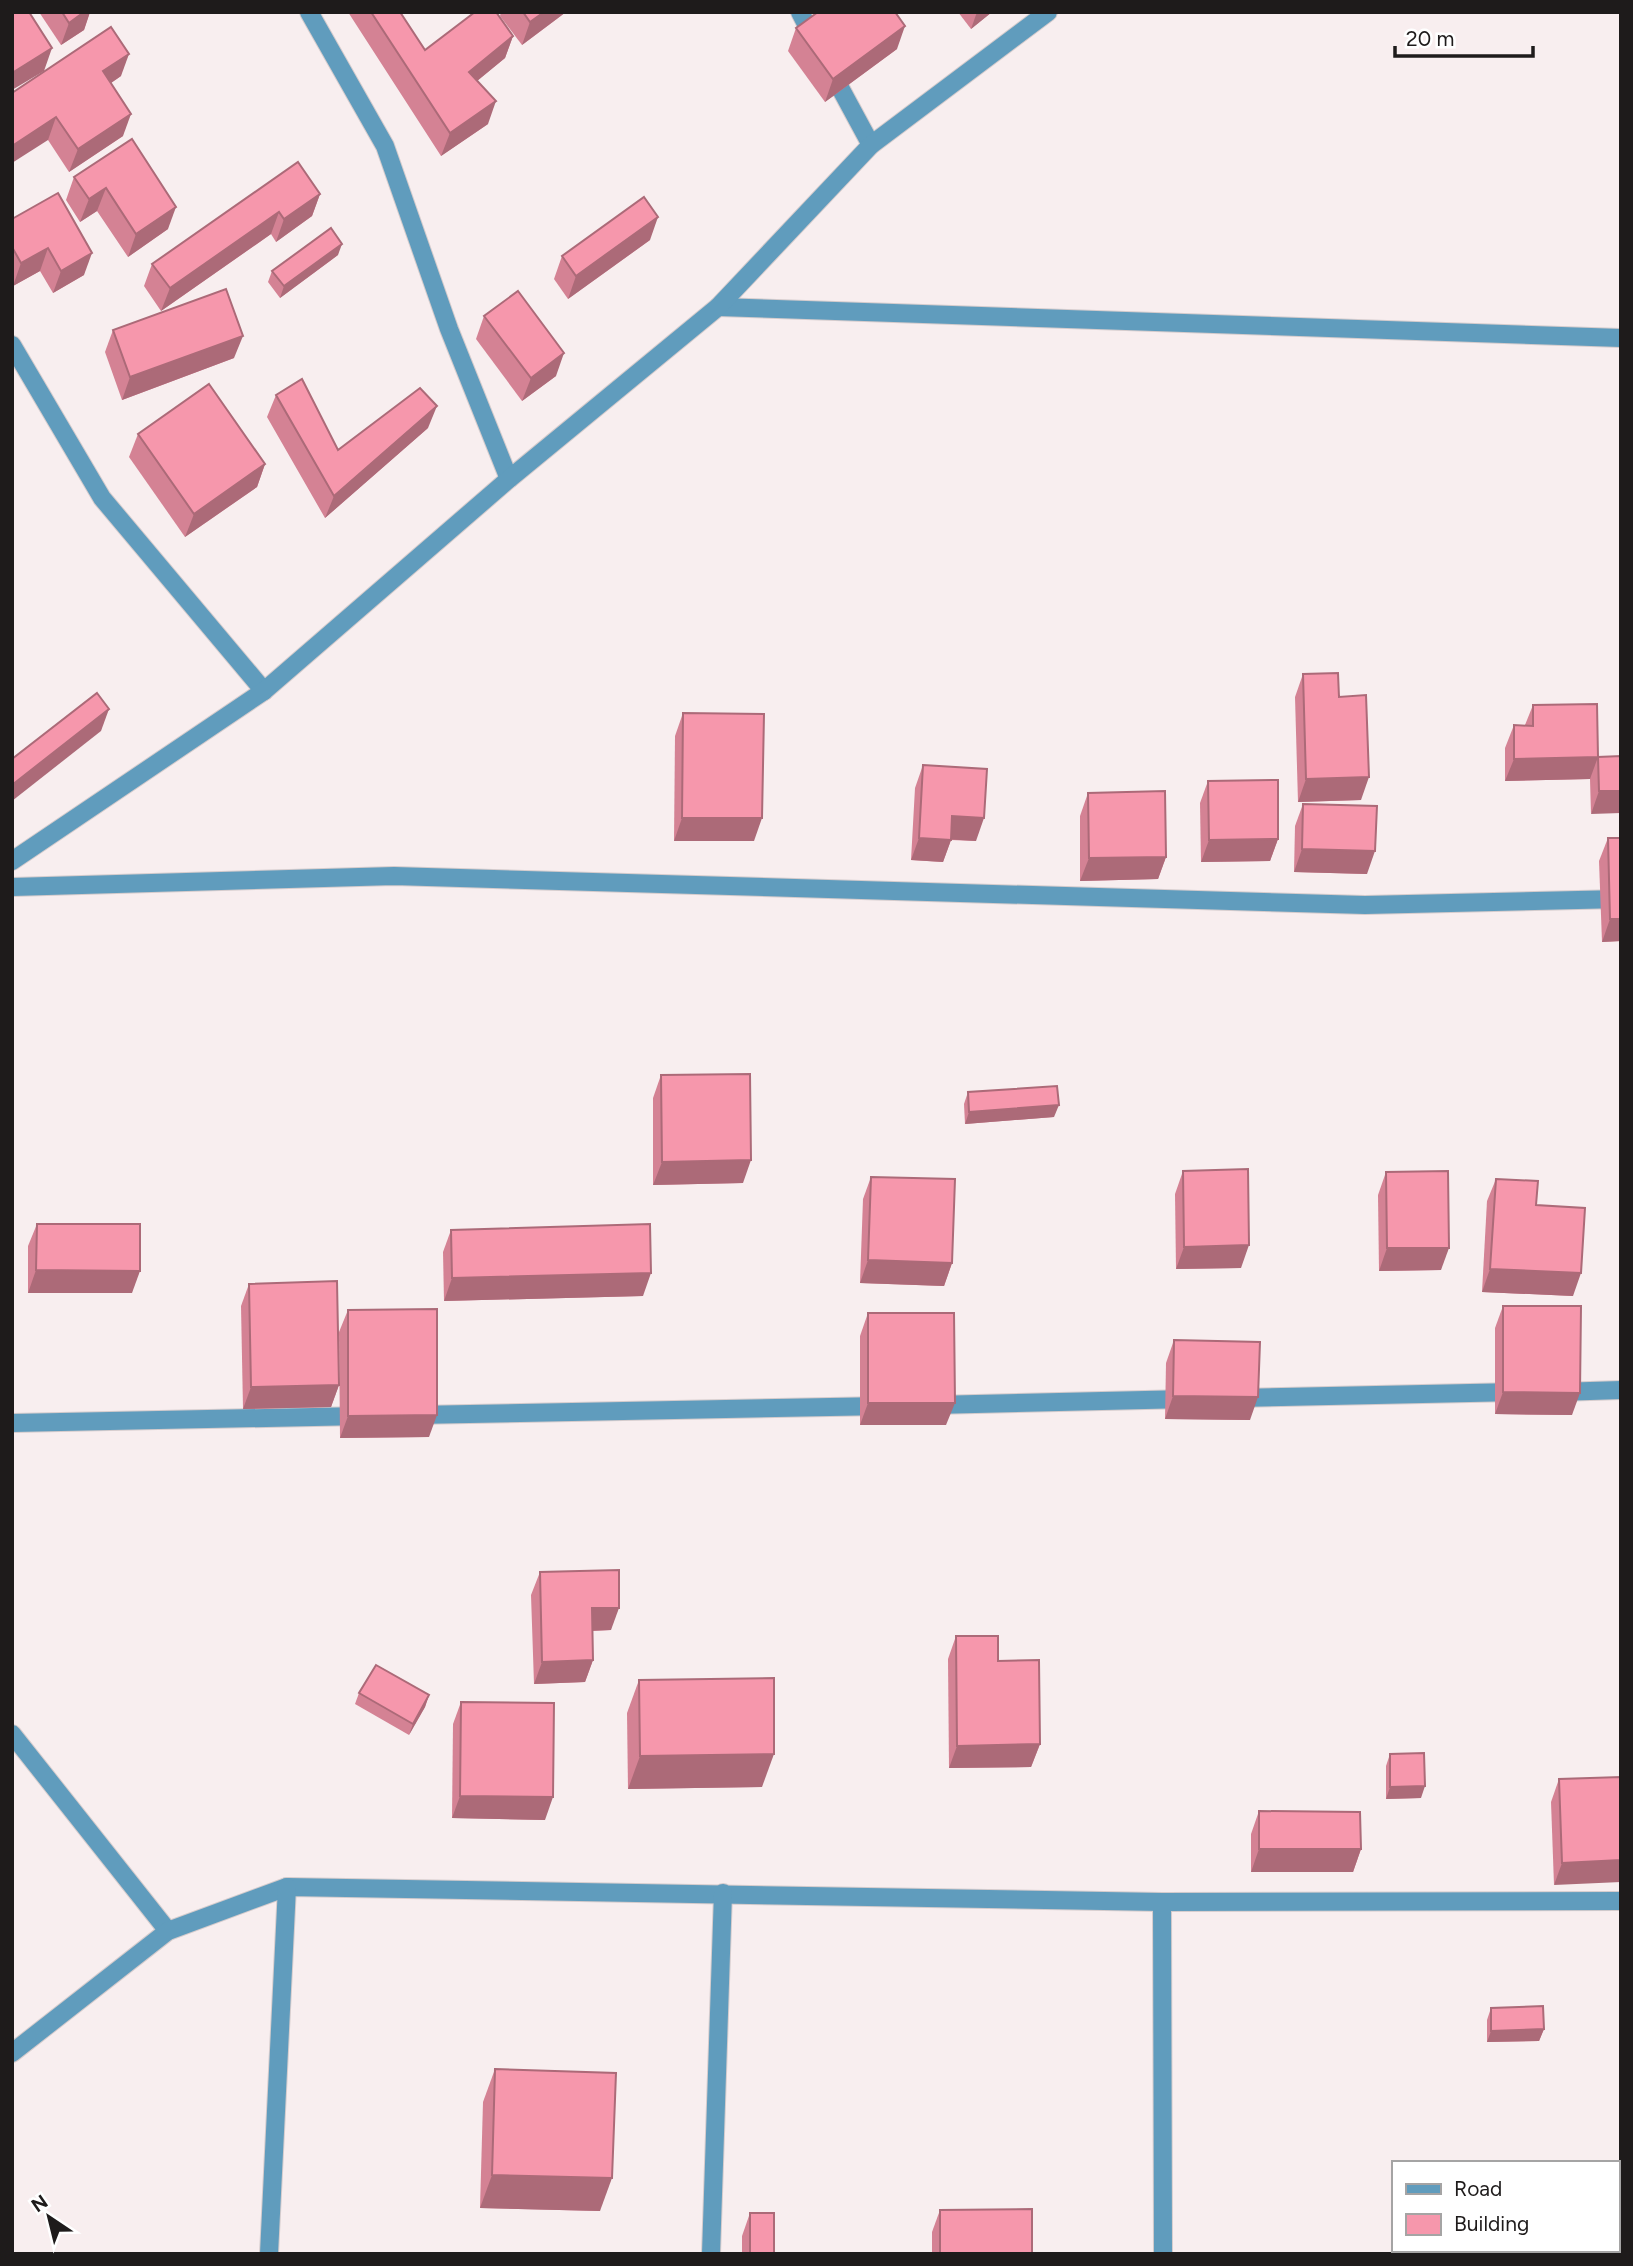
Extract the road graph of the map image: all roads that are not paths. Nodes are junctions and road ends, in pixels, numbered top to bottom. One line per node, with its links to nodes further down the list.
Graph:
1 (309, 12): 8 (street)
2 (800, 12): 4 (street)
3 (1048, 12): 4 (street)
4 (871, 145): 5 (street)
5 (718, 307): 6 (street); 8 (street)
6 (1621, 338)
7 (12, 345): 9 (street)
8 (509, 479): 9 (street)
9 (264, 691): 10 (street)
10 (12, 861)
11 (12, 887): 12 (street)
12 (1621, 899)
13 (1621, 1390): 14 (street)
14 (12, 1423)
15 (12, 1734): 20 (street)
16 (287, 1887): 17 (street); 20 (street); 22 (street)
17 (723, 1894): 19 (street); 23 (street)
18 (1621, 1901): 19 (street)
19 (1162, 1902): 24 (street)
20 (168, 1931): 21 (street)
21 (12, 2053)
22 (269, 2254)
23 (711, 2254)
24 (1163, 2254)

